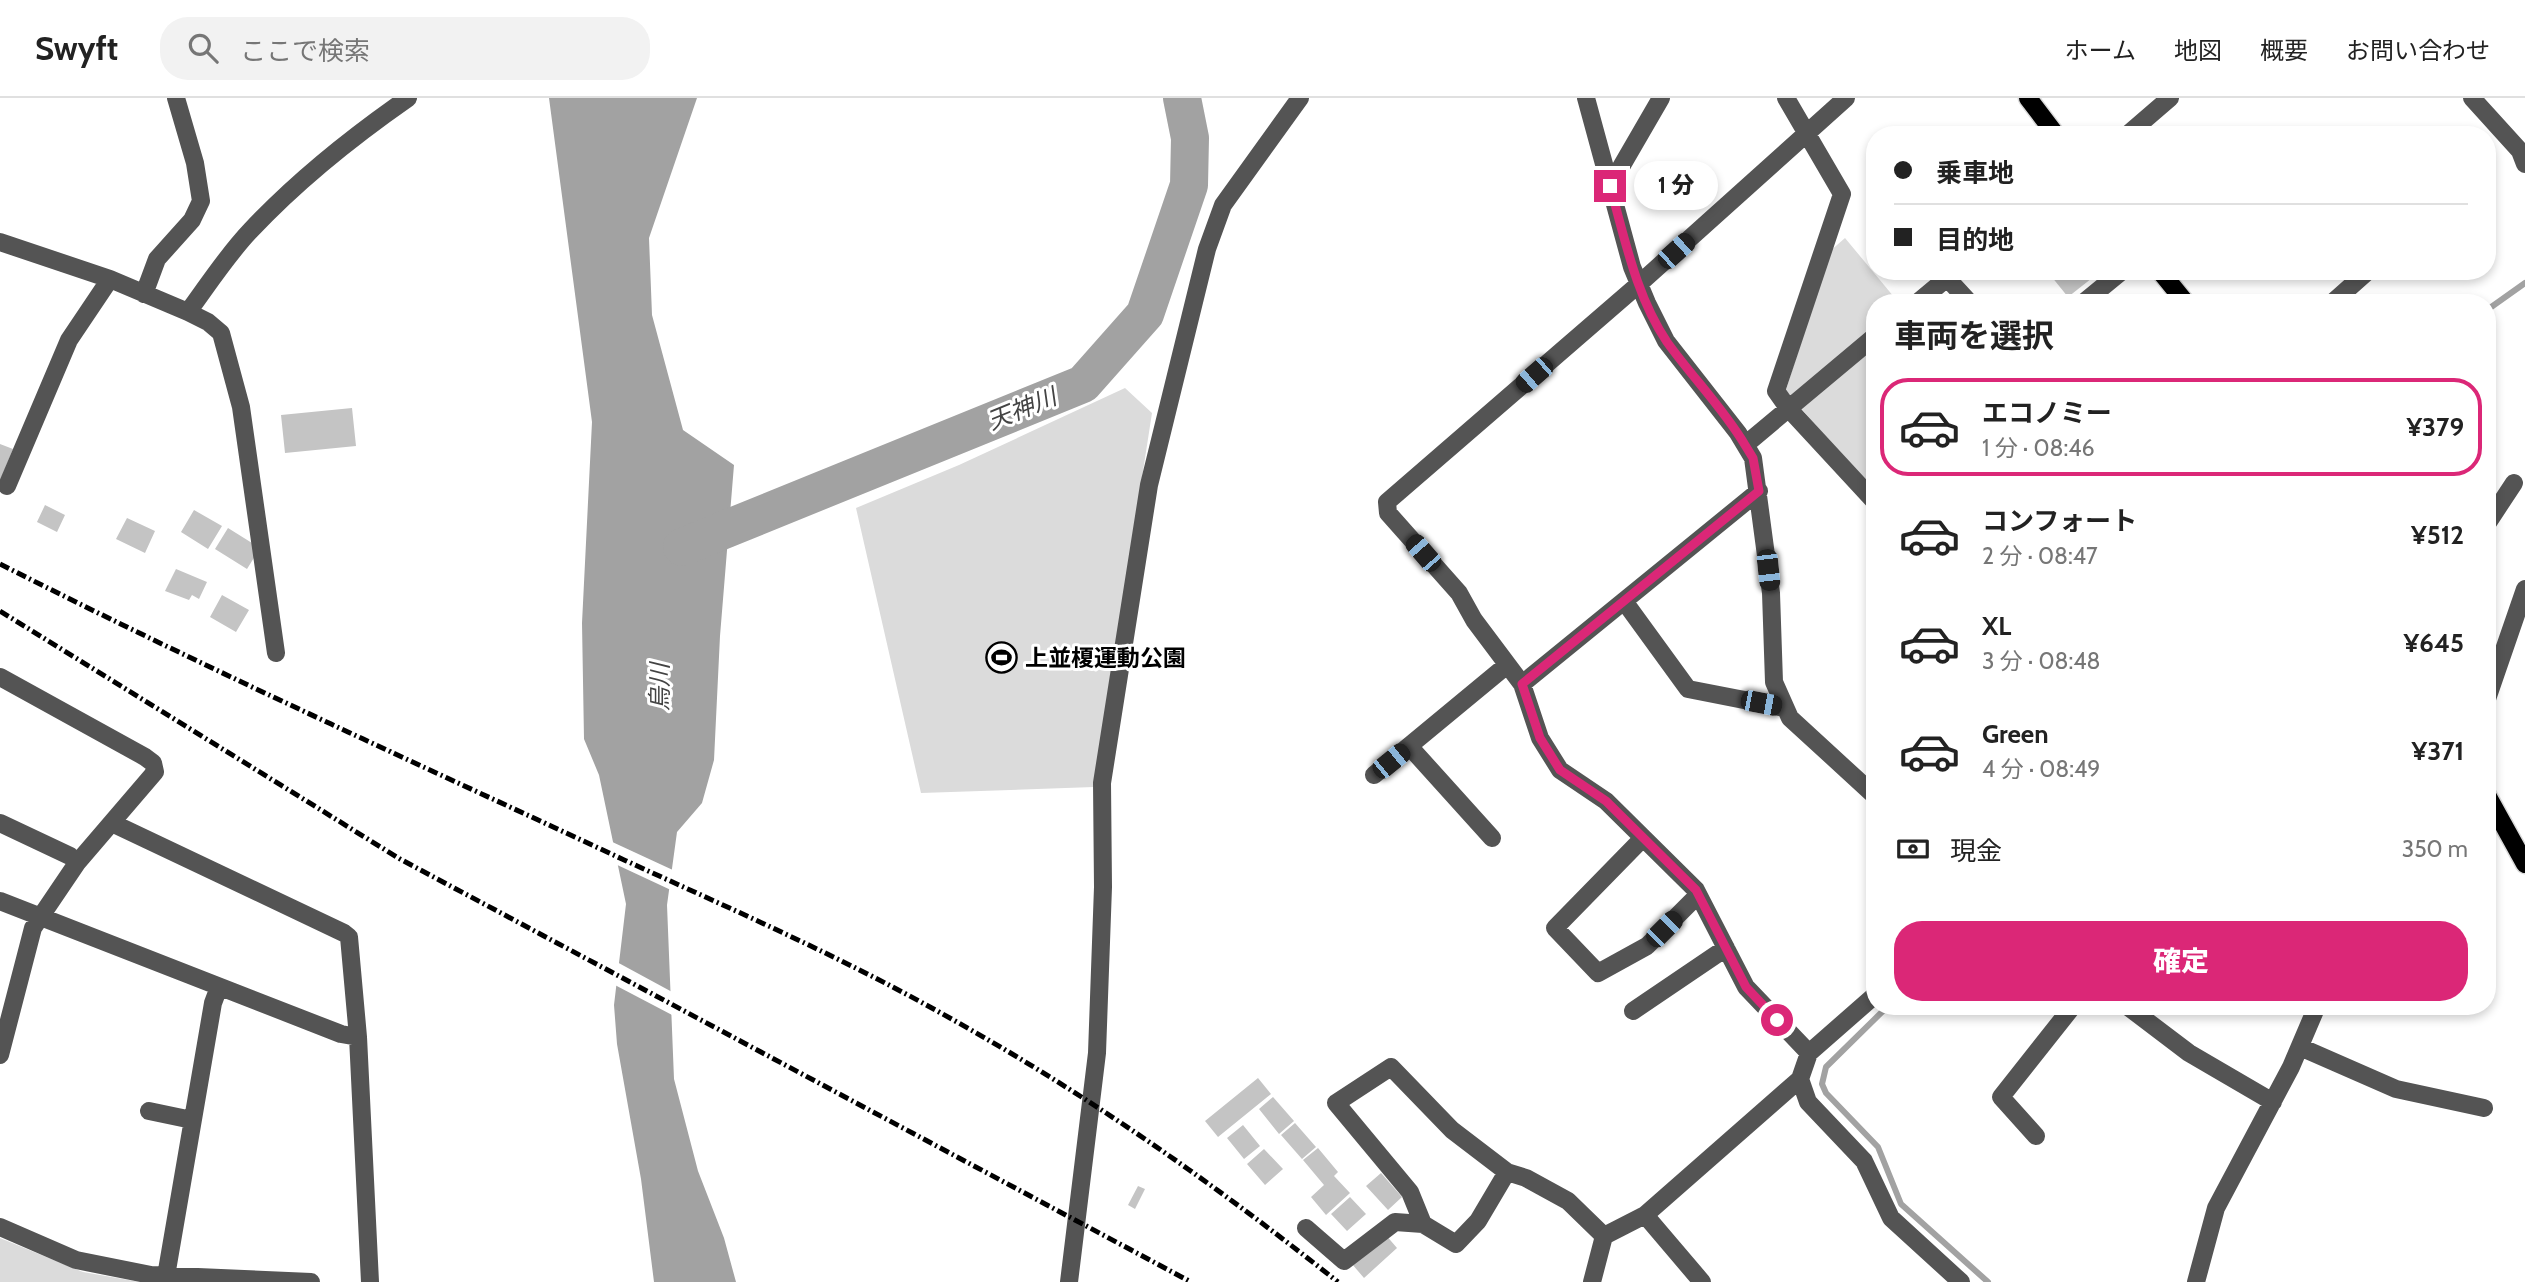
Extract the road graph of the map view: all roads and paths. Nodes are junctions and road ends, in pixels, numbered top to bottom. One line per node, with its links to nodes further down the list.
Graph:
1 (176, 98): 24 (street)
2 (408, 98): 30 (street)
3 (1300, 98): 88 (street)
4 (1586, 98): 15 (street)
5 (1661, 98): 15 (street)
6 (1786, 98): 13 (street)
7 (1846, 98): 13 (street)
8 (2028, 98): 11 (main road)
9 (2170, 98): 12 (street)
10 (2472, 98): 14 (street)
11 (2049, 126)
12 (2137, 126)
13 (1807, 133): 23 (street); 32 (street)
14 (2525, 164)
15 (1610, 186): 23 (street)
16 (0, 242): 17 (street)
17 (110, 279): 24 (street); 35 (street)
18 (1945, 280): 25 (street)
19 (1949, 280): 26 (street)
20 (2111, 280): 27 (street)
21 (2167, 280): 28 (main road)
22 (2358, 280): 29 (street)
23 (1639, 284): 33 (street); 42 (street)
24 (144, 294): 30 (street)
25 (1928, 294)
26 (1962, 294)
27 (2094, 294)
28 (2179, 294)
29 (2342, 294)
30 (188, 312): 41 (street)
31 (1866, 344): 32 (street)
32 (1788, 408): 33 (street); 37 (street)
33 (1745, 445): 36 (street)
34 (2514, 483): 38 (street)
35 (8, 486)
36 (1759, 491): 40 (street); 46 (street)
37 (1866, 492)
38 (2496, 510)
39 (2525, 589): 43 (street)
40 (1624, 601): 45 (street); 46 (street)
41 (276, 653)
42 (1507, 665): 45 (street); 47 (street)
43 (2496, 673)
44 (0, 677): 52 (street)
45 (1522, 684): 54 (street)
46 (1785, 708): 49 (street)
47 (1409, 746): 48 (street); 53 (street)
48 (1374, 775)
49 (1866, 788)
50 (2496, 808): 55 (main road)
51 (0, 823): 56 (street)
52 (112, 823): 56 (street); 69 (street)
53 (1492, 838)
54 (1643, 838): 58 (street); 58 (street)
55 (2520, 841): 57 (main road)
56 (77, 863): 60 (street)
57 (2525, 864)
58 (1698, 895): 61 (street)
59 (0, 901): 60 (street)
60 (38, 915): 62 (street); 68 (street)
61 (1726, 948): 64 (street); 71 (street)
62 (219, 987): 69 (street); 77 (street)
63 (1866, 1003): 71 (street)
64 (1633, 1011)
65 (2066, 1015): 78 (street)
66 (2139, 1015): 74 (street)
67 (2313, 1015): 70 (street)
68 (2, 1036): 72 (street)
69 (358, 1037): 87 (street)
70 (2300, 1047): 74 (street); 75 (street)
71 (1809, 1053): 73 (street)
72 (0, 1055)
73 (1801, 1079): 80 (street); 91 (street)
74 (2273, 1102): 92 (street)
75 (2484, 1108)
76 (149, 1111): 77 (street)
77 (192, 1120): 85 (street)
78 (2036, 1136)
79 (1507, 1172): 81 (street); 81 (street); 84 (street)
80 (1645, 1215): 84 (street); 90 (street)
81 (1423, 1224): 83 (street)
82 (0, 1227): 85 (street)
83 (1306, 1228)
84 (1604, 1236): 89 (street)
85 (165, 1279): 86 (street)
86 (311, 1282)
87 (370, 1282)
88 (1069, 1282)
89 (1592, 1282)
90 (1702, 1282)
91 (1961, 1282)
92 (2196, 1282)

